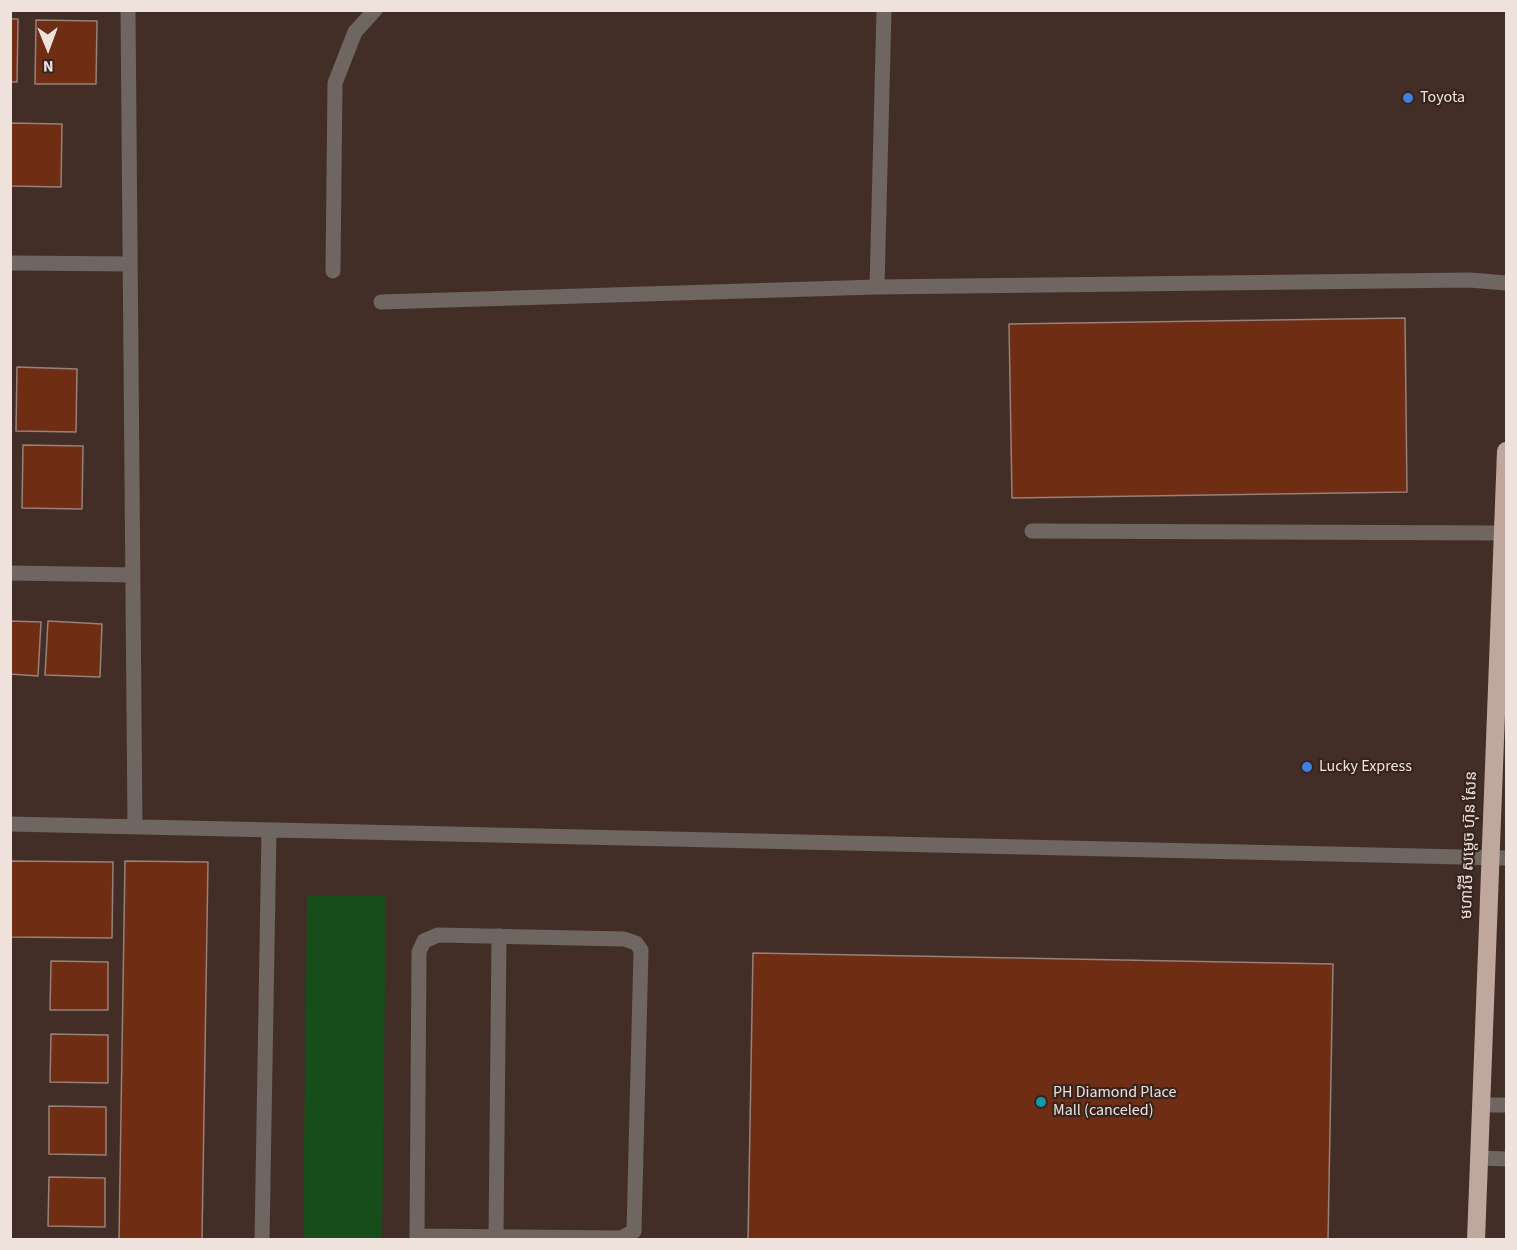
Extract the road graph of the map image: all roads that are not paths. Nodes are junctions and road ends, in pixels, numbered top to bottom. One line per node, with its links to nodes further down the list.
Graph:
1 (128, 10): 5 (street)
2 (375, 10): 6 (street)
3 (884, 10): 8 (street)
4 (10, 263): 5 (street)
5 (130, 264): 14 (street)
6 (333, 271)
7 (1506, 283): 8 (street)
8 (877, 287): 9 (street)
9 (381, 302)
10 (1506, 451): 12 (highway, មហាវិថី សម្តេច ហ៊ុន សែន)
11 (1032, 531): 12 (street)
12 (1503, 533): 18 (highway, មហាវិថី សម្តេច ហ៊ុន សែន)
13 (10, 573): 14 (street)
14 (133, 574): 16 (street)
15 (10, 824): 16 (street)
16 (135, 827): 17 (street)
17 (269, 830): 18 (street); 26 (street)
18 (1498, 858): 20 (highway, មហាវិថី សម្តេច ហ៊ុន សែន)
19 (499, 936): 24 (street); 25 (street); 27 (street)
20 (1480, 1105): 21 (street); 22 (highway, មហាវិថី សម្តេច ហ៊ុន សែន)
21 (1506, 1105)
22 (1479, 1158): 23 (street); 28 (highway, មហាវិថី សម្តេច ហ៊ុន សែន)
23 (1506, 1159)
24 (496, 1237): 25 (street); 27 (street)
25 (417, 1238)
26 (262, 1239)
27 (562, 1239)
28 (1476, 1239)

